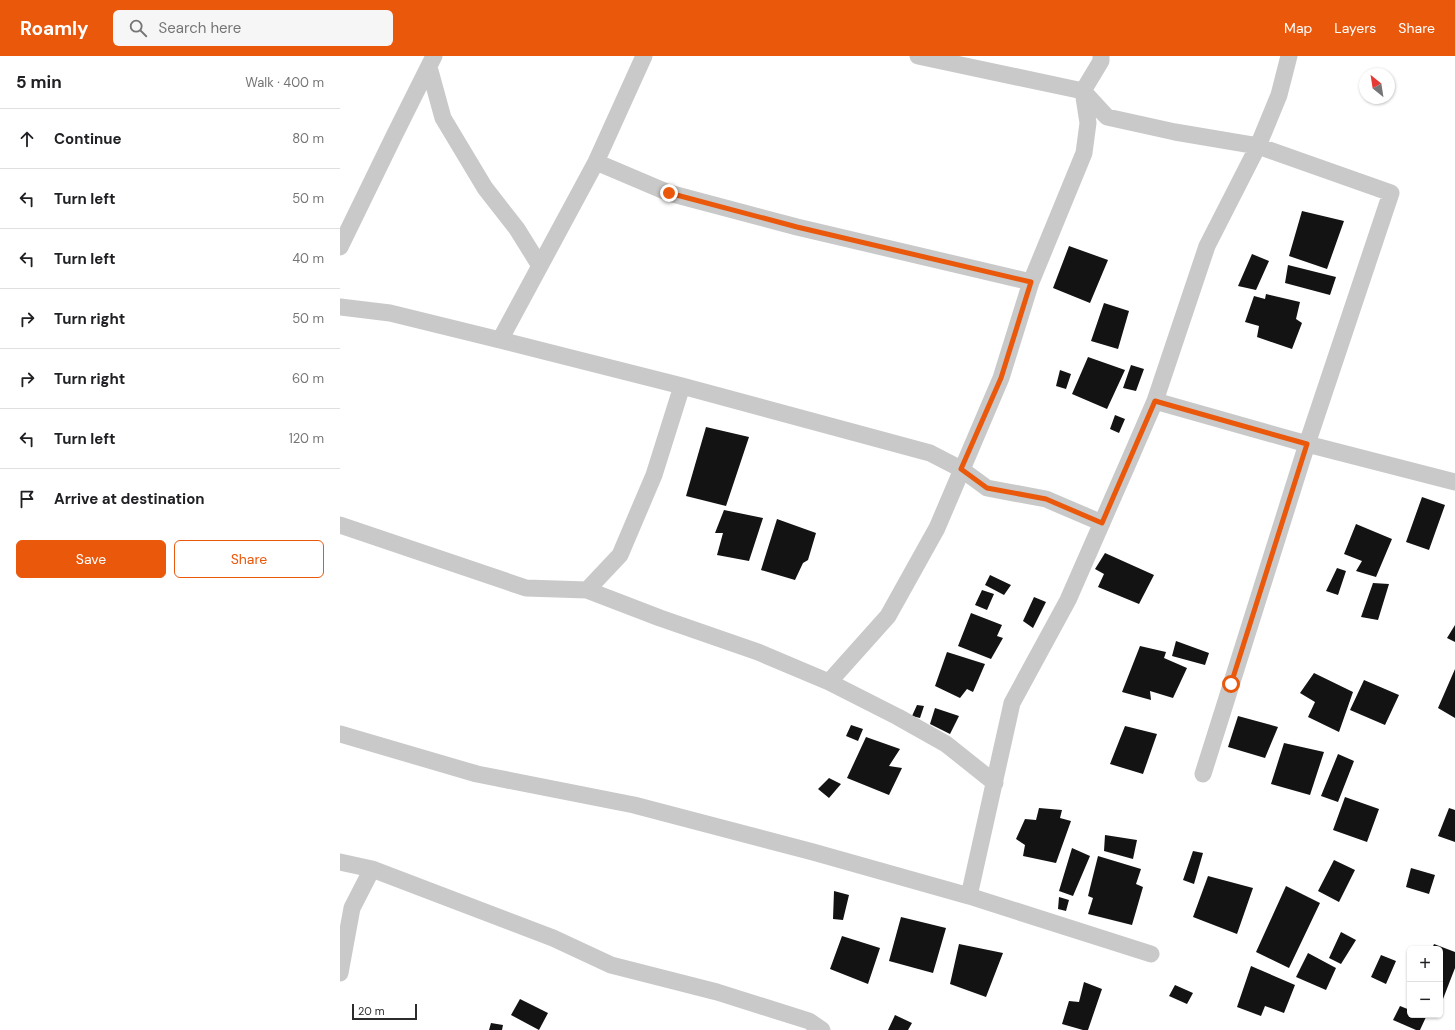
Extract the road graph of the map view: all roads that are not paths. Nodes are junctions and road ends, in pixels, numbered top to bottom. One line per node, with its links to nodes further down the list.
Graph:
1 (644, 56): 8 (street)
2 (918, 56): 6 (street)
3 (1101, 56): 6 (street)
4 (1289, 56): 7 (street)
5 (432, 61): 9 (street); 10 (street)
6 (1083, 91): 7 (street); 11 (street)
7 (1258, 146): 15 (street); 16 (street)
8 (596, 162): 10 (street); 11 (street)
9 (340, 246)
10 (540, 266): 13 (street)
11 (1031, 282): 17 (street)
12 (340, 307): 13 (street)
13 (500, 340): 14 (street)
14 (682, 386): 17 (street); 21 (street)
15 (1155, 401): 16 (street); 19 (street)
16 (1307, 444): 18 (street); 24 (street)
17 (961, 469): 19 (street); 22 (street)
18 (1455, 482)
19 (1102, 523): 25 (street)
20 (340, 525): 21 (street)
21 (587, 590): 22 (street)
22 (829, 682): 25 (street)
23 (340, 734): 28 (street)
24 (1203, 774)
25 (995, 783): 28 (street)
26 (340, 862): 27 (street)
27 (372, 869): 30 (street); 31 (street)
28 (969, 896): 29 (street)
29 (1151, 954)
30 (340, 973)
31 (822, 1030)

